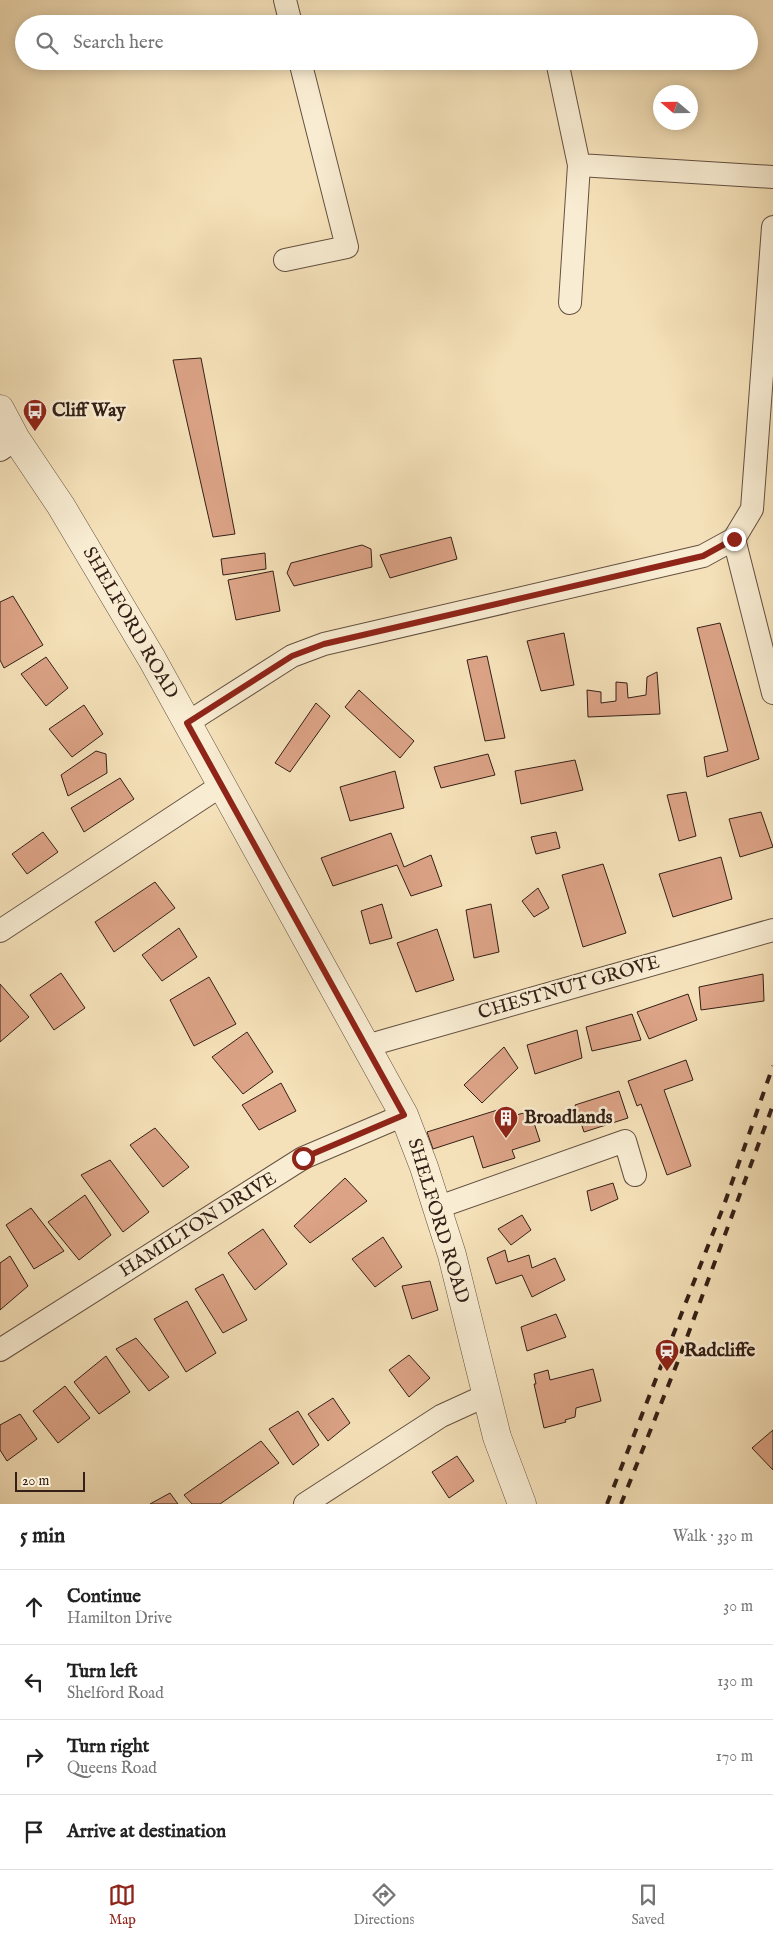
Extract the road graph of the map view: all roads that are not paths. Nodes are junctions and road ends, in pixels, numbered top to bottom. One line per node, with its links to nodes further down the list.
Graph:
1 (285, 0): 2 (street)
2 (289, 15)
3 (302, 70): 8 (street)
4 (559, 70): 5 (street)
5 (579, 165): 6 (street); 9 (street)
6 (773, 177)
7 (773, 227): 12 (street)
8 (285, 260)
9 (570, 303)
10 (0, 409): 11 (street, SHELFORD ROAD)
11 (8, 445): 14 (street, SHELFORD ROAD)
12 (734, 539): 13 (street); 14 (street)
13 (773, 693)
14 (187, 723): 15 (street, SHELFORD ROAD)
15 (222, 785): 17 (street); 18 (street, SHELFORD ROAD)
16 (773, 930): 18 (street, CHESTNUT GROVE)
17 (0, 931)
18 (366, 1046): 19 (street, SHELFORD ROAD)
19 (404, 1115): 21 (street, SHELFORD ROAD); 22 (street, HAMILTON DRIVE)
20 (635, 1174): 21 (street)
21 (436, 1208): 23 (street, SHELFORD ROAD)
22 (0, 1350)
23 (487, 1395): 24 (street); 25 (street, SHELFORD ROAD)
24 (305, 1504)
25 (522, 1504)

